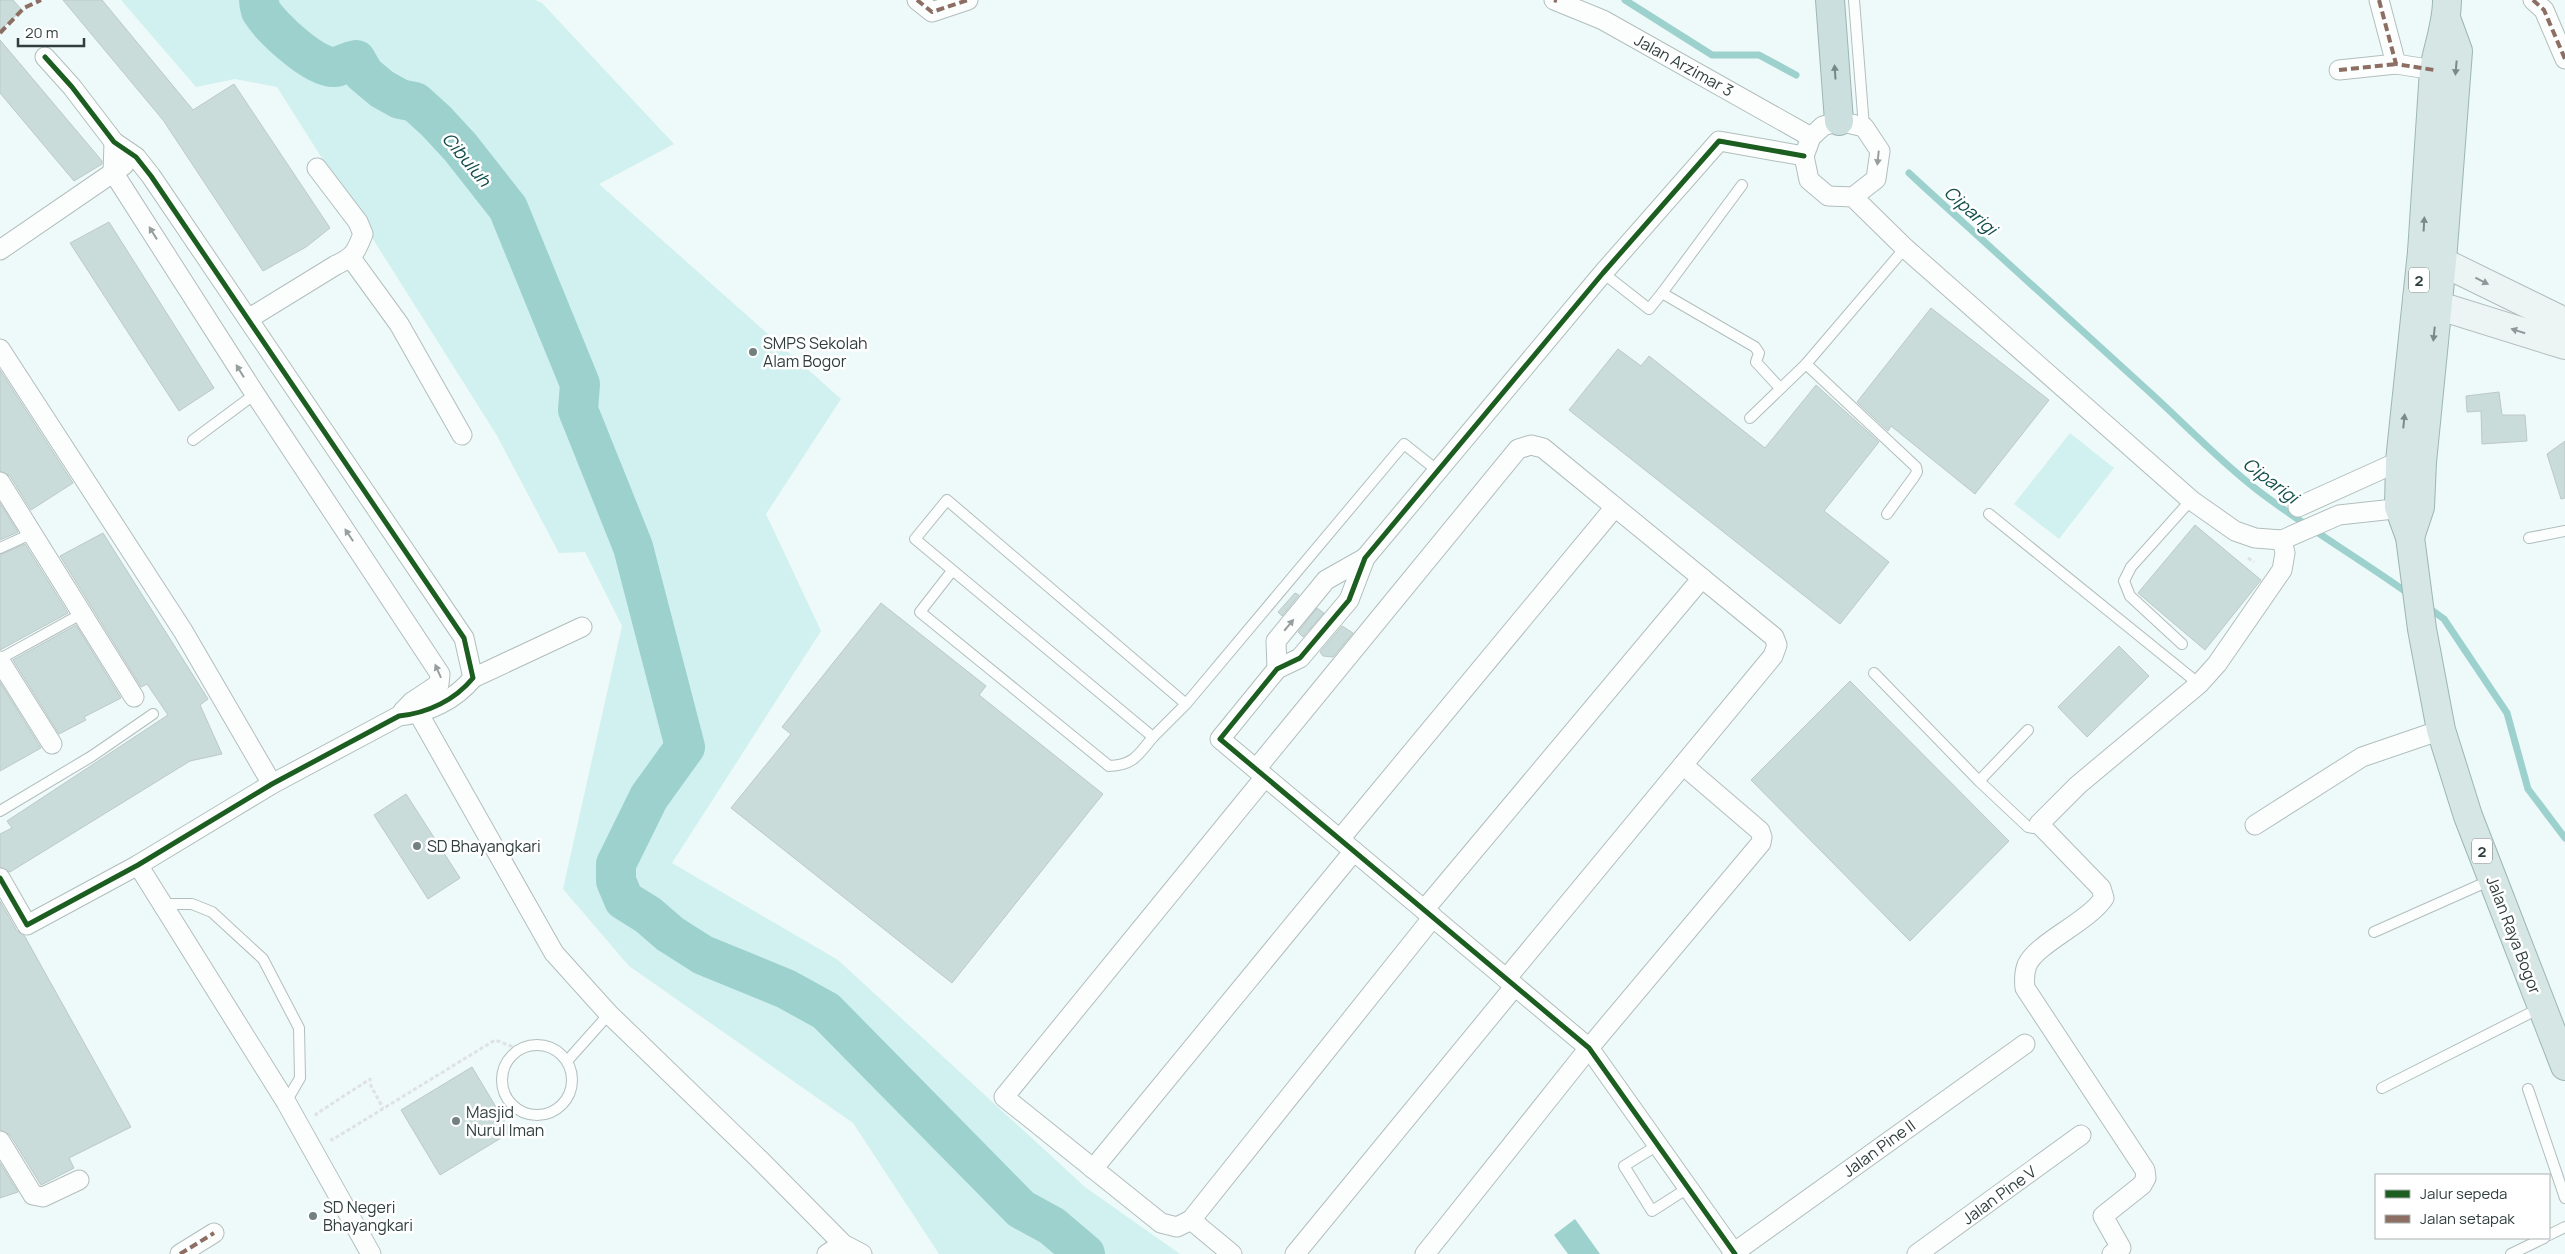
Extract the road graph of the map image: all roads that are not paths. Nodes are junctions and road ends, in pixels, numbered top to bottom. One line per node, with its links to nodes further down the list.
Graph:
1 (917, 0): 2 (street)
2 (968, 0)
3 (1554, 0): 15 (street, Jalan Arzimar 3)
4 (1830, 0): 14 (highway, one-way to 4)
5 (1854, 0): 14 (lane)
6 (2379, 0): 11 (street)
7 (2534, 0): 10 (street)
8 (2447, 11): 13 (highway, 2); 25 (highway, 2, one-way to 25)
9 (44, 57): 16 (street)
10 (2565, 58)
11 (2396, 64): 12 (street); 13 (street)
12 (2338, 70)
13 (2434, 70): 25 (highway, 2, one-way to 13)
14 (1851, 124): 15 (street); 22 (street, one-way to 22)
15 (1811, 137): 17 (street)
16 (114, 142): 18 (street); 20 (street)
17 (1804, 156): 22 (street); 27 (street)
18 (136, 158): 20 (street); 30 (street)
19 (317, 168): 26 (street)
20 (113, 172): 23 (street); 36 (street, one-way to 20)
21 (1742, 185): 28 (lane)
22 (1853, 197): 24 (street)
23 (2, 245)
24 (1905, 248): 34 (lane); 43 (street)
25 (2432, 256): 29 (highway, 2); 31 (main road, one-way to 31)
26 (351, 258): 30 (street); 38 (street)
27 (1603, 273): 28 (lane); 41 (street)
28 (1662, 293): 35 (lane)
29 (2427, 302): 32 (main road, one-way to 29); 40 (highway, 2)
30 (248, 319): 63 (street)
31 (2565, 322)
32 (2565, 345)
33 (0, 349): 76 (street)
34 (1806, 364): 35 (lane); 47 (lane)
35 (1780, 388): 37 (lane)
36 (254, 394): 39 (lane); 67 (street, one-way to 36)
37 (1750, 418)
38 (462, 435)
39 (193, 440)
40 (2411, 461): 45 (street); 46 (highway, 2)
41 (1438, 471): 54 (street); 66 (lane)
42 (0, 482): 50 (street)
43 (2191, 500): 52 (street); 59 (lane)
44 (1615, 507): 56 (street); 74 (street); 80 (street)
45 (2298, 507)
46 (2410, 507): 52 (street); 70 (highway, Jalan Raya Bogor / 2)
47 (1887, 514)
48 (1989, 514): 64 (lane)
49 (2565, 531): 51 (lane)
50 (32, 533): 53 (lane); 57 (street)
51 (2529, 538)
52 (2284, 539): 64 (street)
53 (0, 548)
54 (1366, 558): 61 (street); 61 (street, one-way to 54)
55 (952, 571): 66 (lane); 71 (lane); 71 (lane)
56 (1702, 578): 73 (street); 86 (street)
57 (83, 613): 60 (lane); 65 (street)
58 (582, 627): 63 (street)
59 (2182, 644)
60 (0, 660): 72 (street)
61 (1277, 669): 74 (street)
62 (1874, 673): 75 (lane)
63 (473, 678): 67 (street)
64 (2199, 684): 78 (street)
65 (134, 697)
66 (1186, 704): 71 (lane)
67 (410, 711): 76 (street); 90 (street)
68 (152, 714): 77 (lane)
69 (2028, 730): 75 (lane)
70 (2440, 730): 79 (street); 84 (highway, Jalan Raya Bogor / 2)
71 (1153, 737)
72 (52, 744)
73 (1683, 765): 88 (street); 92 (street)
74 (1260, 773): 80 (street); 101 (street)
75 (1979, 781): 78 (lane)
76 (272, 784): 82 (street)
77 (0, 811)
78 (2039, 824): 119 (street)
79 (2255, 825)
80 (1340, 839): 81 (street)
81 (1354, 851): 86 (street); 101 (street)
82 (138, 865): 83 (street); 85 (street)
83 (0, 878)
84 (2492, 880): 87 (lane); 89 (highway, Jalan Raya Bogor / 2)
85 (164, 904): 97 (street); 97 (lane)
86 (1429, 914): 88 (street); 105 (street)
87 (2374, 932)
88 (1511, 982): 92 (street); 115 (street)
89 (2541, 1008): 94 (highway, Jalan Raya Bogor / 2); 95 (lane)
90 (609, 1014): 93 (lane); 110 (street)
91 (2025, 1044): 117 (street, Jalan Pine II)
92 (1589, 1048): 100 (street); 116 (street)
93 (568, 1060): 93 (lane)
94 (2565, 1066)
95 (2382, 1088)
96 (2528, 1089): 104 (lane)
97 (286, 1102): 112 (street)
98 (2081, 1135): 118 (street, Jalan Pine V)
99 (0, 1141): 102 (street)
100 (1658, 1145): 103 (street); 103 (lane)
101 (1093, 1168): 105 (street)
102 (79, 1180)
103 (1688, 1188): 117 (street)
104 (2565, 1198)
105 (1191, 1220): 114 (street)
106 (2565, 1227): 108 (lane)
107 (214, 1233): 111 (street)
108 (2550, 1234)
109 (2542, 1239): 120 (lane)
110 (835, 1249): 113 (street)
111 (180, 1254)
112 (371, 1254)
113 (862, 1254)
114 (1232, 1254)
115 (1295, 1254)
116 (1425, 1254)
117 (1734, 1254)
118 (1917, 1254)
119 (2112, 1254)
120 (2511, 1254)

